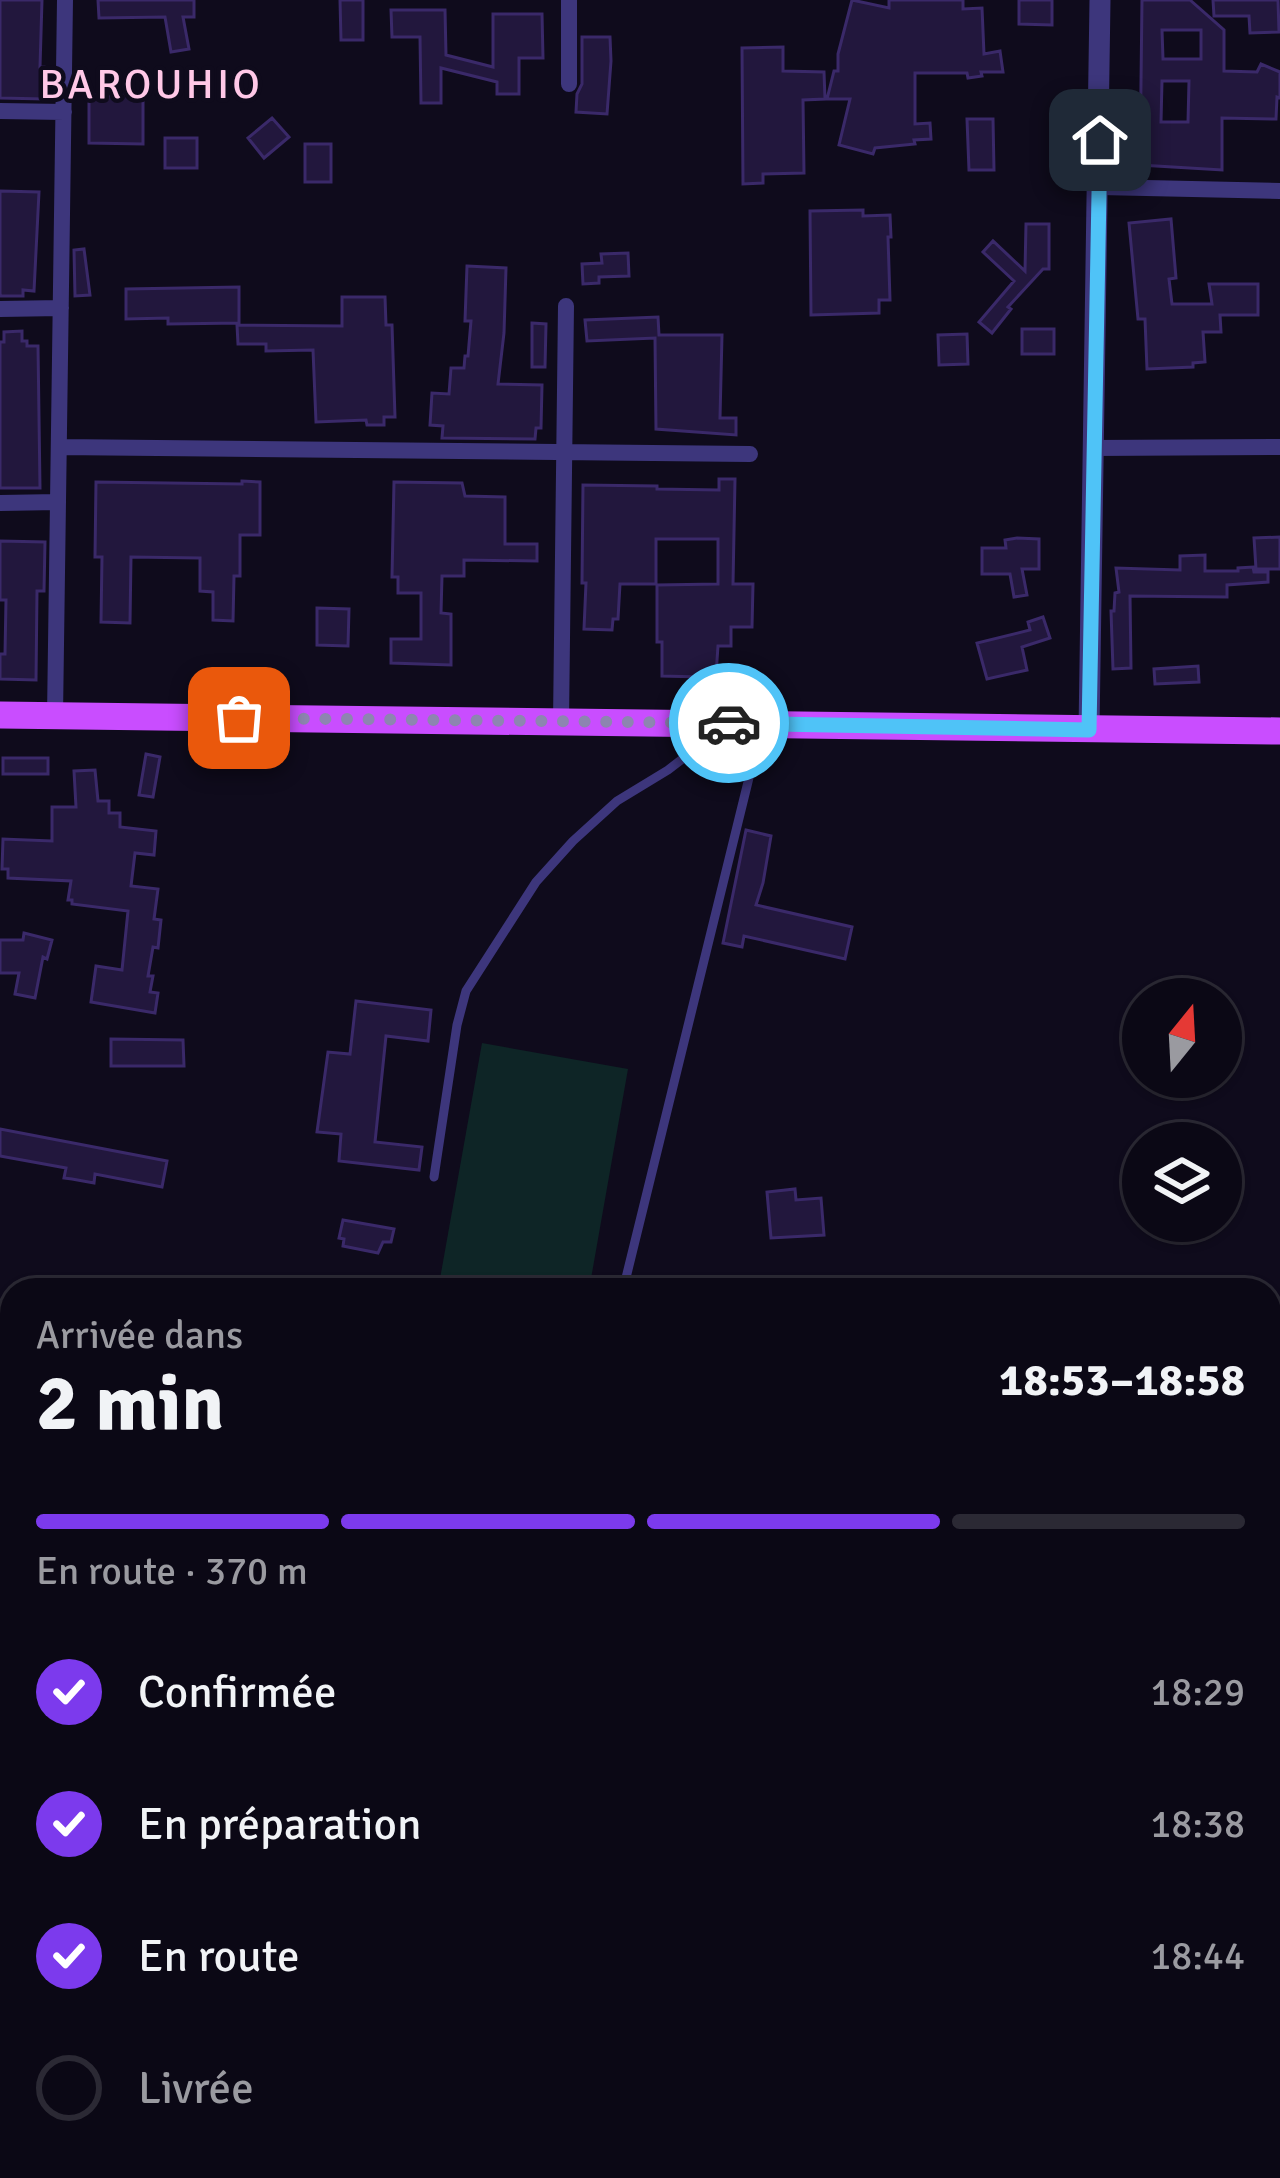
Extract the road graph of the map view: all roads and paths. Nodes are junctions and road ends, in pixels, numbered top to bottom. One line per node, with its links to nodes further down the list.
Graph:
1 (65, 0): 6 (street)
2 (569, 0): 4 (street)
3 (1100, 0): 7 (street)
4 (569, 84)
5 (0, 112): 6 (street)
6 (64, 112): 10 (street)
7 (1100, 187): 8 (street); 14 (street)
8 (1280, 191)
9 (566, 306): 15 (street)
10 (61, 308): 11 (street); 12 (street)
11 (0, 309)
12 (59, 447): 15 (street); 18 (street)
13 (1280, 447): 14 (street)
14 (1092, 448): 24 (street)
15 (565, 452): 16 (street); 21 (street)
16 (750, 454)
17 (0, 502): 18 (street)
18 (58, 502): 20 (street)
19 (0, 715): 20 (main road)
20 (55, 716): 21 (main road)
21 (561, 722): 22 (main road)
22 (728, 723): 23 (main road); 26 (lane)
23 (762, 723): 24 (main road); 27 (lane)
24 (1089, 730): 25 (main road)
25 (1280, 731)
26 (434, 1177)
27 (626, 1278)

